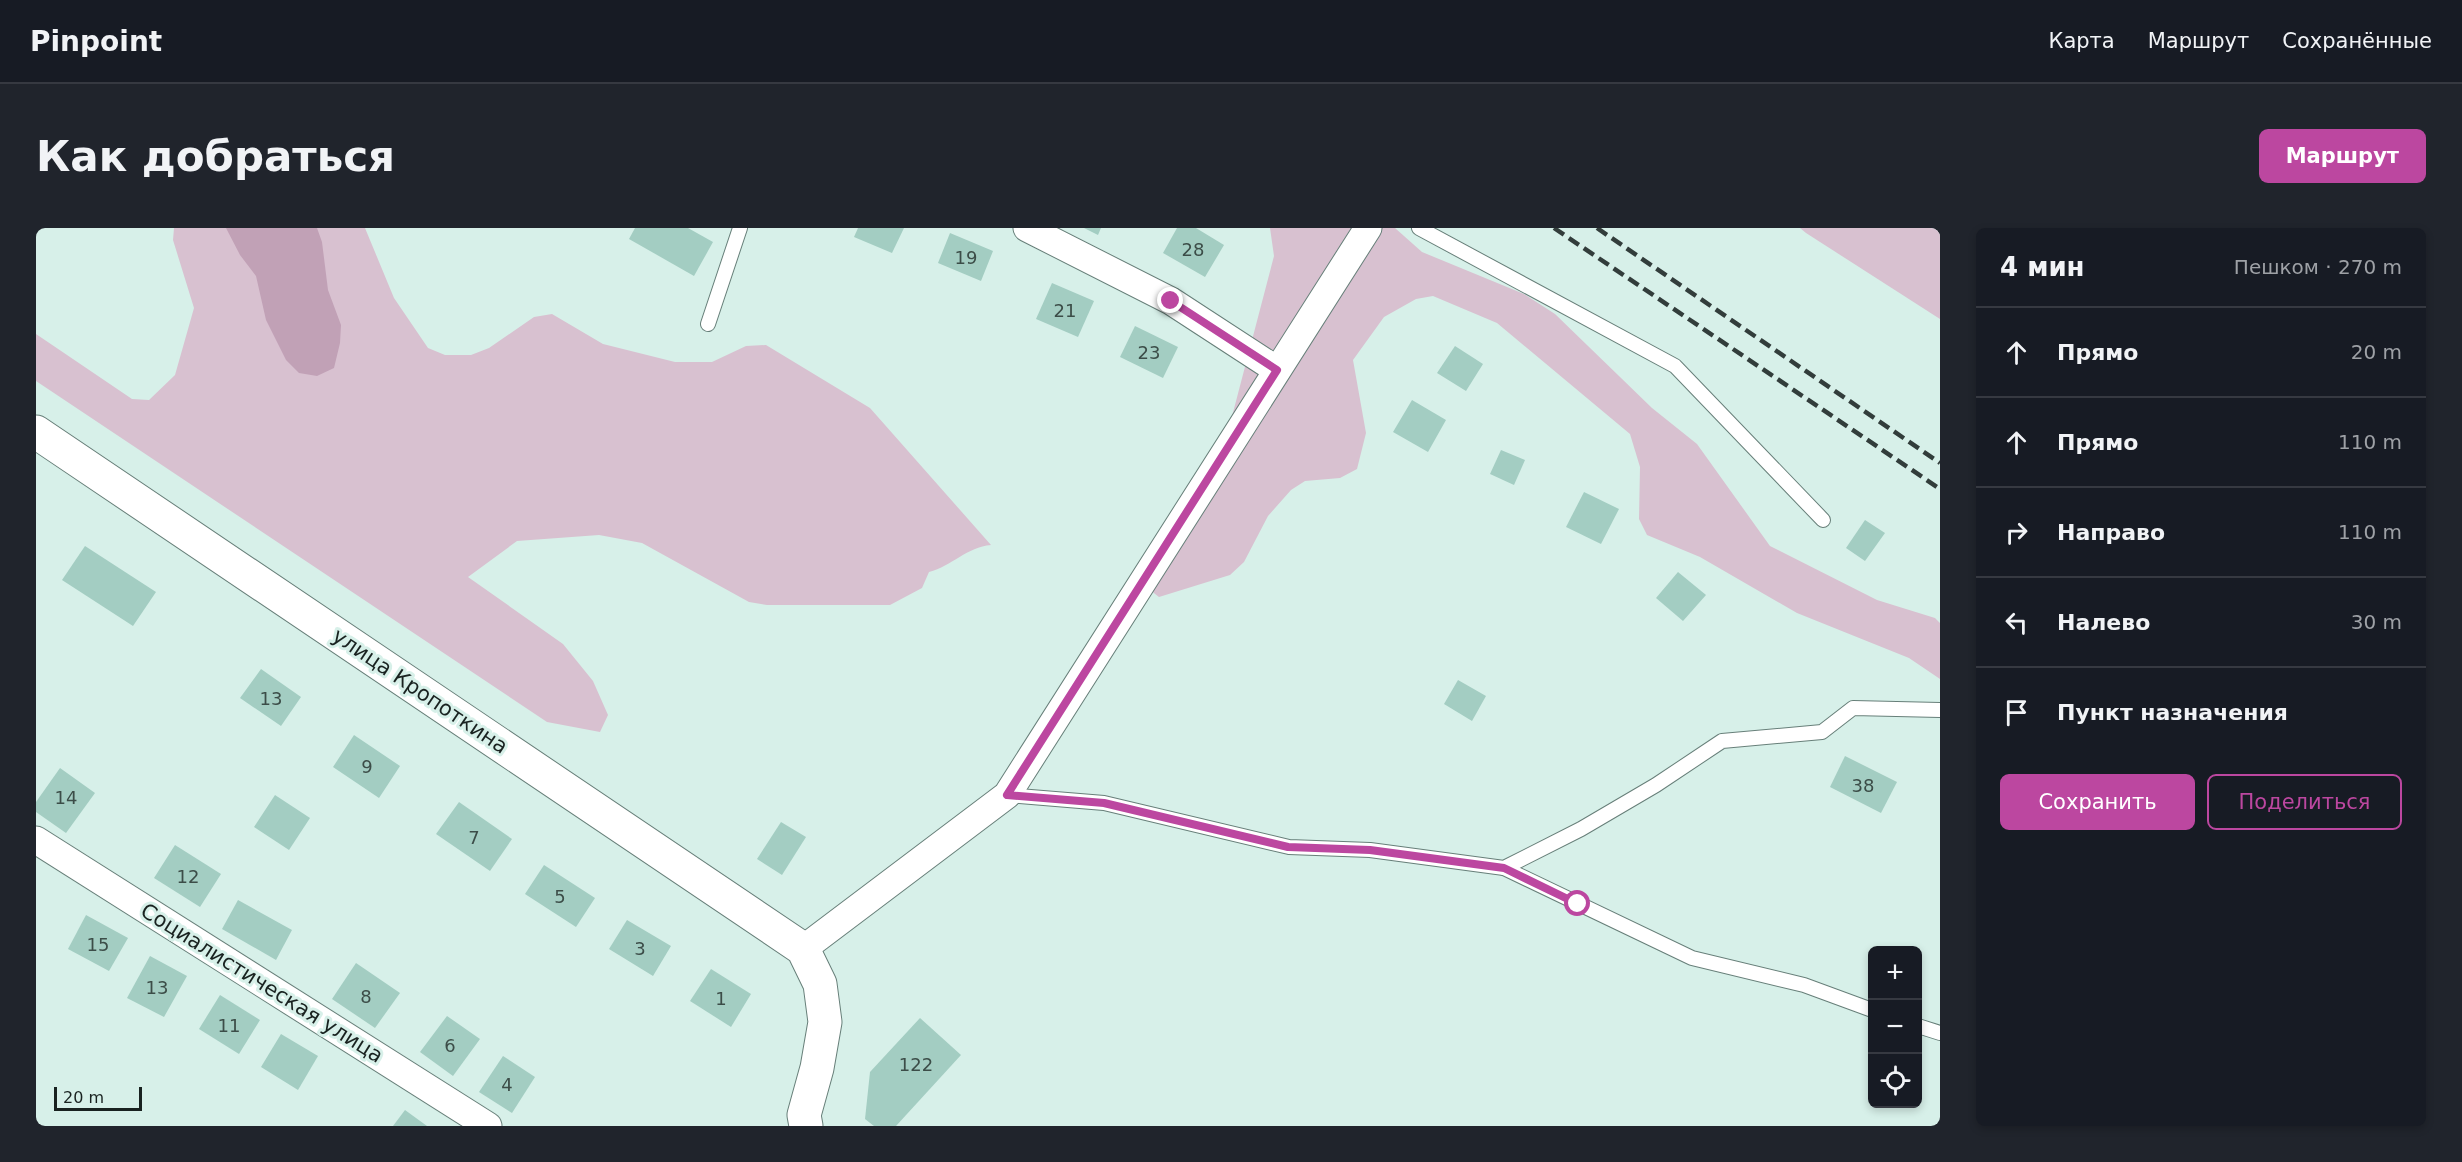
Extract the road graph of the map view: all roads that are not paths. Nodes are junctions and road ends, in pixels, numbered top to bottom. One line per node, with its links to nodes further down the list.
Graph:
1 (740, 228): 5 (lane)
2 (1027, 228): 6 (street)
3 (1368, 228): 6 (street)
4 (1419, 228): 8 (lane)
5 (708, 324)
6 (1277, 370): 10 (street)
7 (36, 432): 13 (main road, улица Кропоткина)
8 (1823, 520)
9 (1940, 710): 12 (lane)
10 (1007, 795): 12 (lane); 13 (street)
11 (36, 840): 18 (street, Социалистическая улица)
12 (1504, 868): 14 (lane)
13 (803, 949): 17 (main road)
14 (1868, 1009)
15 (1922, 1028): 16 (lane)
16 (1940, 1033)
17 (802, 1122)
18 (488, 1126)

